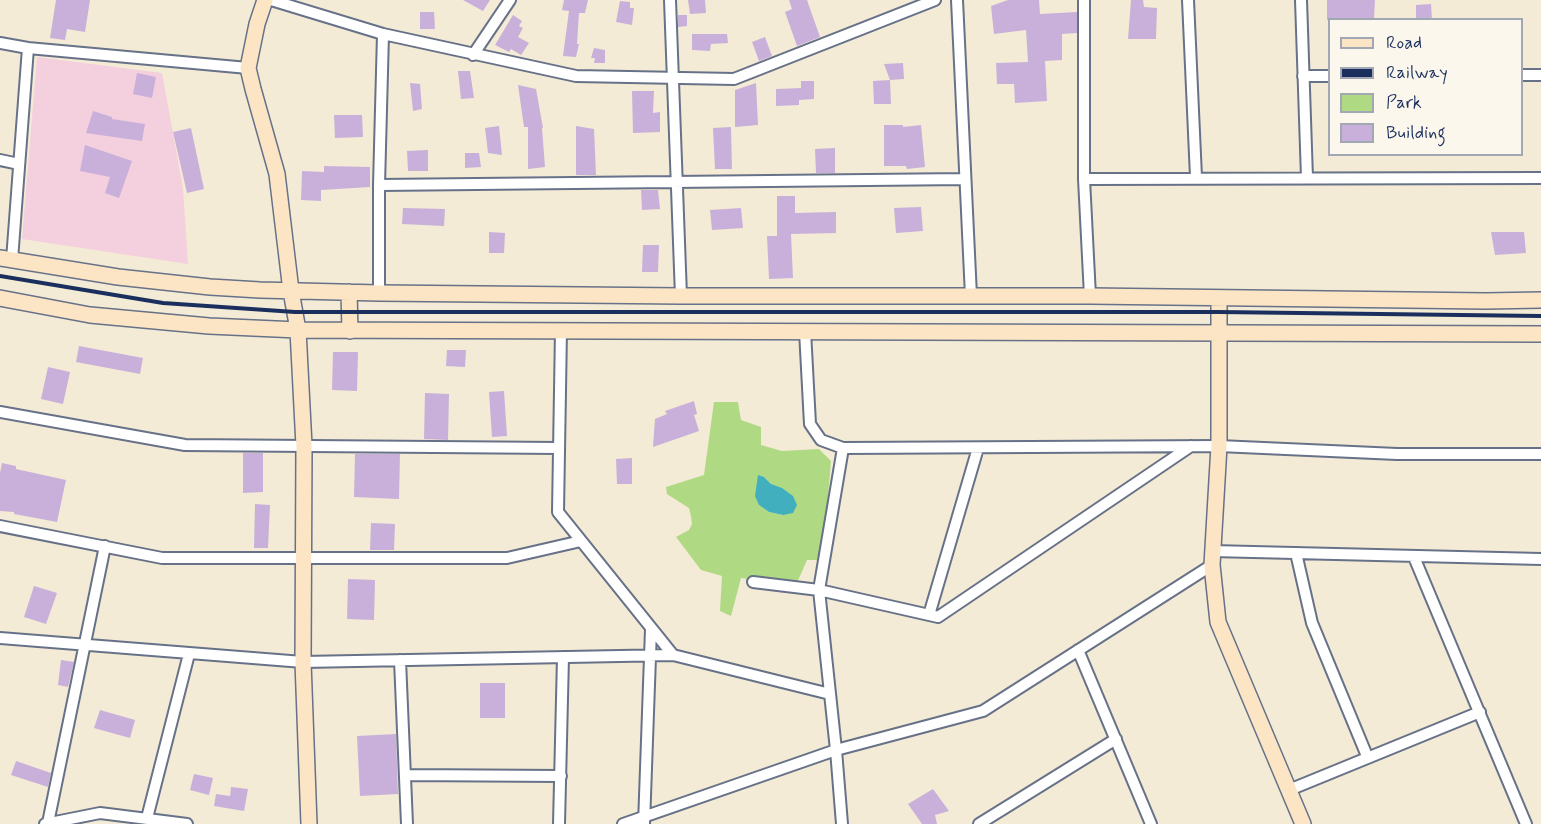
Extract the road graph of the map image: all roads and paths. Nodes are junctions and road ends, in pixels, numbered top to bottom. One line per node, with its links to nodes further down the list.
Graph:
1 (265, 0): 14 (main road)
2 (271, 0): 10 (street)
3 (510, 0): 13 (street)
4 (669, 0): 19 (street)
5 (935, 0): 19 (street)
6 (957, 0): 25 (street)
7 (1084, 0): 26 (street)
8 (1188, 0): 22 (street)
9 (1300, 0): 17 (street)
10 (383, 34): 13 (street); 28 (street)
11 (0, 43): 12 (street)
12 (28, 48): 14 (street); 21 (street)
13 (473, 55): 19 (street)
14 (248, 68): 30 (main road)
15 (1523, 75): 16 (street)
16 (1541, 75)
17 (1303, 76): 18 (street); 23 (street)
18 (1328, 76)
19 (671, 78): 27 (street)
20 (0, 160): 21 (street)
21 (19, 164): 29 (street)
22 (1196, 177): 23 (street); 26 (street)
23 (1307, 178): 24 (street)
24 (1541, 178)
25 (965, 179): 27 (street); 34 (street)
26 (1084, 179): 35 (street)
27 (676, 183): 28 (street); 33 (street)
28 (379, 185): 32 (street)
29 (6, 259): 30 (main road)
30 (291, 291): 31 (main road); 39 (main road)
31 (349, 292): 32 (main road); 41 (main road)
32 (379, 293): 33 (main road)
33 (681, 296): 34 (main road)
34 (971, 296): 35 (main road)
35 (1090, 296): 37 (main road)
36 (0, 298): 39 (main road)
37 (1219, 298): 38 (main road); 43 (main road)
38 (1541, 300)
39 (298, 330): 41 (main road); 46 (main road)
40 (561, 330): 41 (main road); 42 (main road); 49 (street)
41 (350, 331)
42 (805, 331): 43 (main road); 50 (street)
43 (1220, 334): 44 (main road); 48 (main road)
44 (1541, 334)
45 (0, 412): 46 (street)
46 (304, 446): 49 (street); 58 (main road)
47 (1191, 446): 48 (street); 51 (street); 63 (street)
48 (1219, 446): 52 (street); 59 (main road)
49 (559, 448): 54 (street)
50 (843, 448): 51 (street); 62 (street)
51 (978, 448): 63 (street)
52 (1541, 454)
53 (0, 526): 55 (street)
54 (581, 541): 58 (street); 64 (street)
55 (105, 546): 58 (street); 66 (street)
56 (1296, 553): 57 (street); 59 (street); 78 (street)
57 (1414, 557): 60 (street); 75 (street)
58 (305, 558): 73 (main road)
59 (1212, 558): 67 (street); 81 (main road)
60 (1539, 562)
61 (753, 582): 62 (street)
62 (819, 590): 63 (street); 74 (street)
63 (929, 615)
64 (651, 628): 69 (street); 70 (street)
65 (0, 638): 66 (street)
66 (84, 645): 68 (street); 85 (street)
67 (1078, 650): 76 (street); 77 (street)
68 (189, 654): 73 (street); 83 (street)
69 (650, 656): 70 (street); 71 (street); 84 (street)
70 (673, 656): 74 (street)
71 (563, 657): 72 (street); 80 (street)
72 (400, 660): 73 (street); 79 (street)
73 (303, 662): 87 (main road)
74 (830, 694): 77 (street)
75 (1480, 712): 78 (street); 95 (street)
76 (1116, 739): 92 (street); 93 (street)
77 (836, 750): 84 (street); 91 (street)
78 (1367, 756): 81 (street)
79 (405, 775): 80 (street); 88 (street)
80 (561, 776): 89 (street)
81 (1289, 790): 94 (main road)
82 (101, 818): 83 (street); 85 (street)
83 (147, 818): 86 (street)
84 (645, 819): 90 (street)
85 (46, 823)
86 (187, 824)
87 (309, 824)
88 (407, 824)
89 (560, 824)
90 (623, 824)
91 (842, 824)
92 (979, 824)
93 (1151, 824)
94 (1303, 824)
95 (1526, 824)

